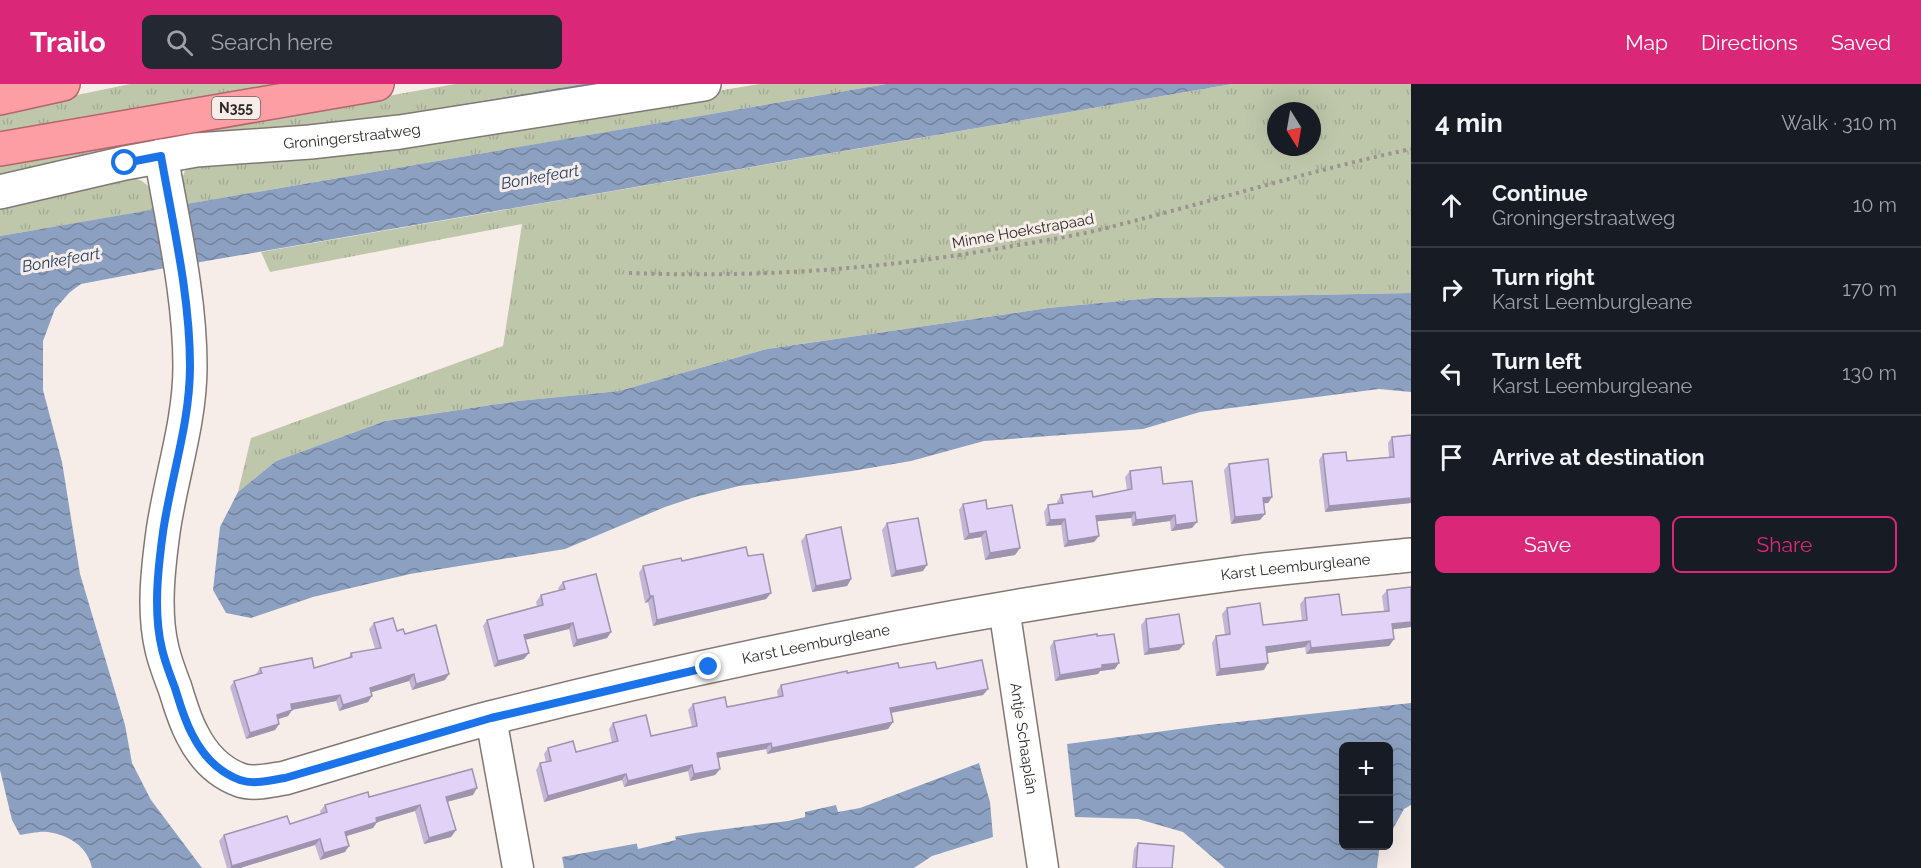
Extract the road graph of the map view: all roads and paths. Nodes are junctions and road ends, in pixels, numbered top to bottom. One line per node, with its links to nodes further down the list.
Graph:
1 (63, 84): 4 (highway)
2 (377, 84): 5 (highway, N355)
3 (704, 84): 7 (street, Groningerstraatweg)
4 (0, 98)
5 (0, 149)
6 (1411, 149): 9 (path, Minne Hoekstrapaad)
7 (161, 156): 8 (street, Groningerstraatweg); 12 (street, Karst Leemburgleane)
8 (0, 192)
9 (629, 273)
10 (1411, 555): 11 (street, Karst Leemburgleane)
11 (1004, 608): 12 (street, Karst Leemburgleane); 14 (street, Antje Schaaplân)
12 (491, 718): 13 (street)
13 (518, 868)
14 (1043, 868)

